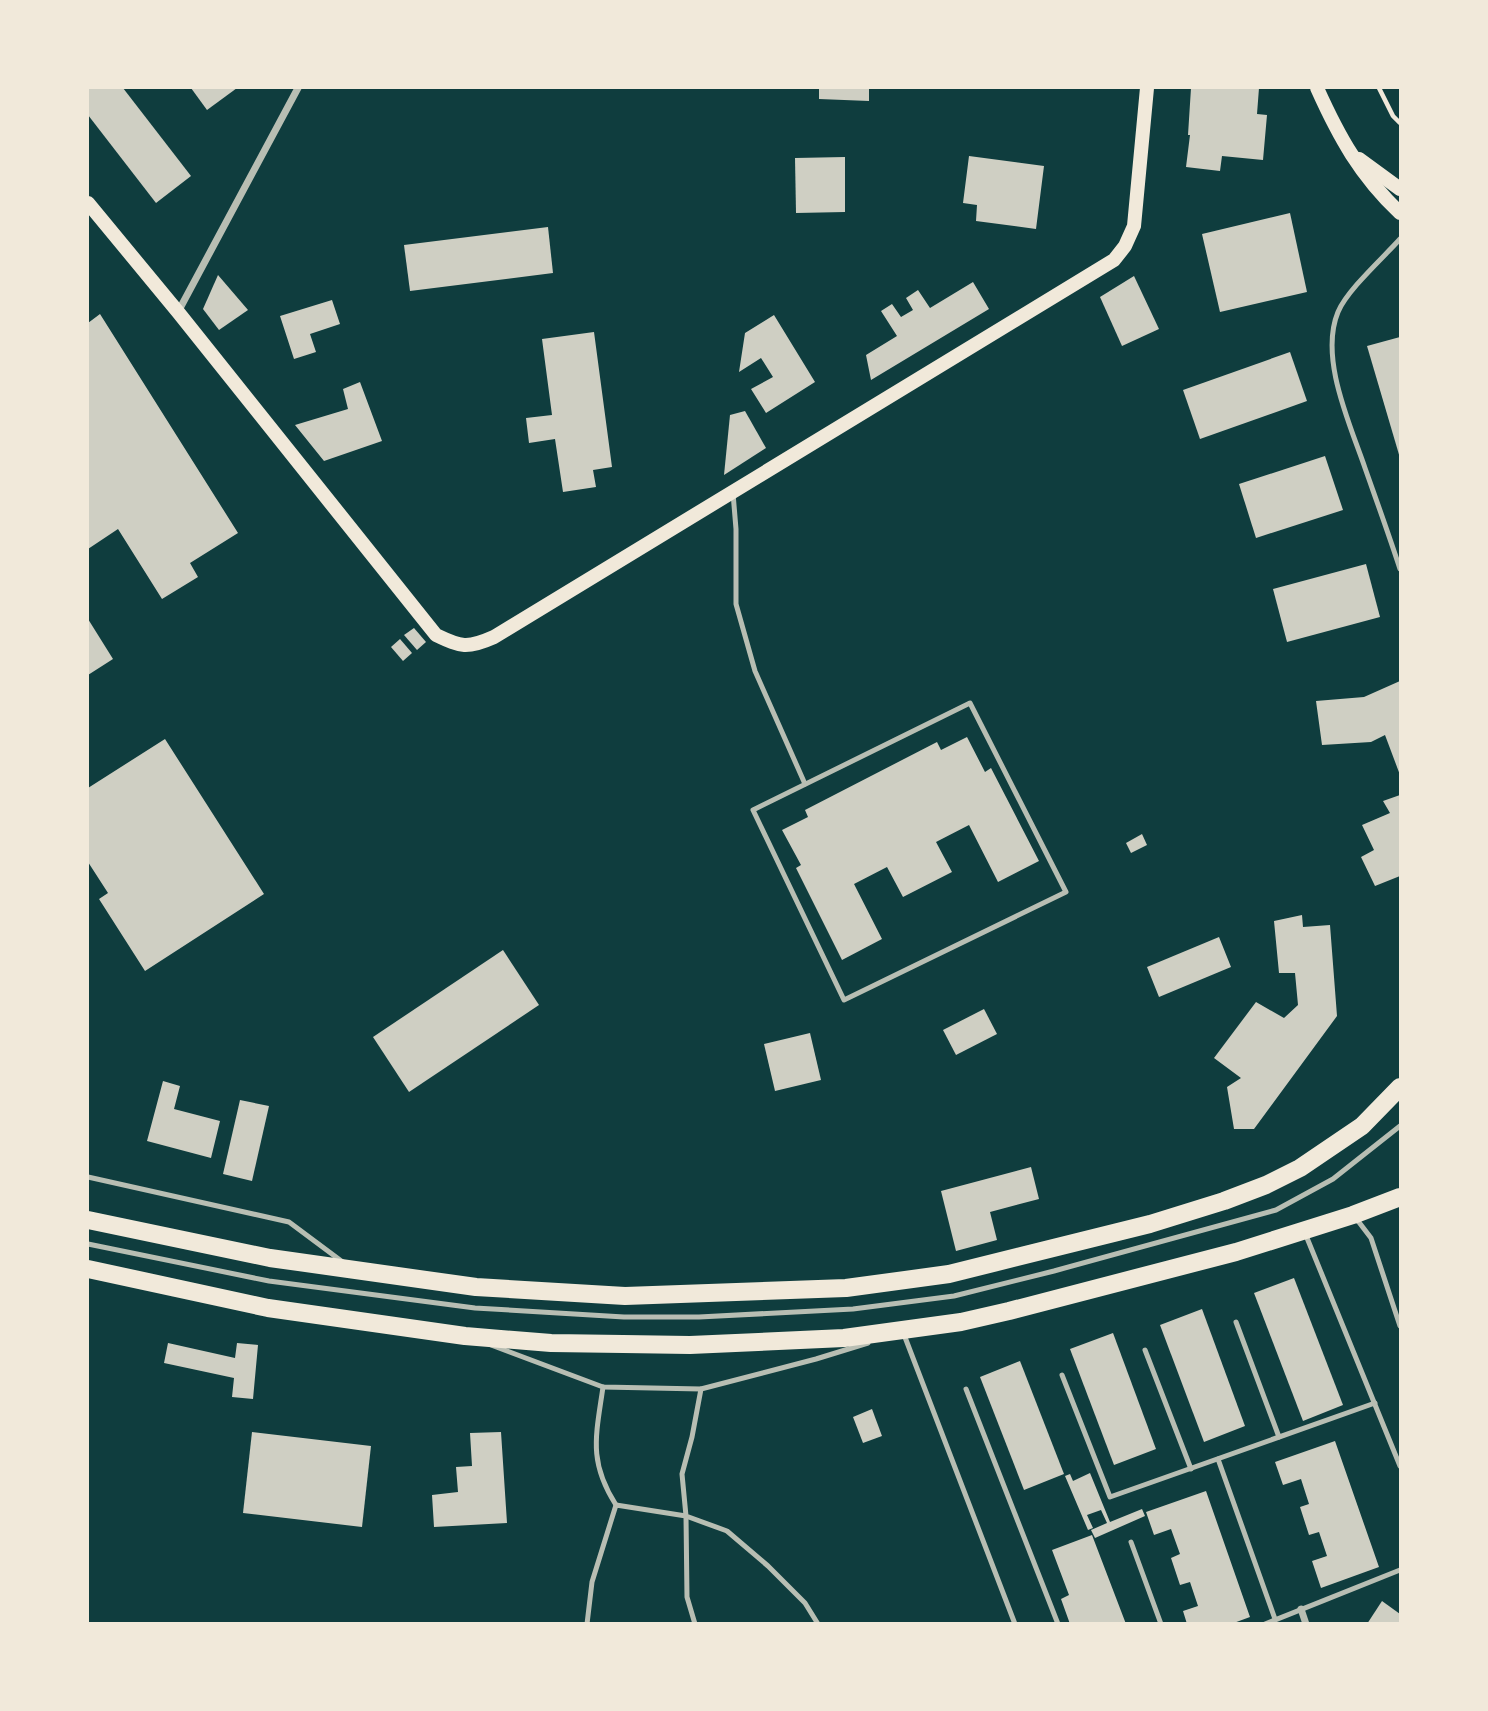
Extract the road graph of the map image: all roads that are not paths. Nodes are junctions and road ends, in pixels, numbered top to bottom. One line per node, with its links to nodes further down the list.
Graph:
1 (298, 88): 9 (street)
2 (1147, 88): 10 (main road)
3 (1317, 88): 4 (main road)
4 (1346, 149): 5 (main road); 7 (main road)
5 (1401, 189)
6 (88, 203): 9 (main road)
7 (1401, 213)
8 (1401, 239): 11 (lane)
9 (178, 312): 10 (main road)
10 (733, 493): 12 (lane)
11 (1401, 569)
12 (805, 784): 12 (lane)
13 (1401, 1087): 22 (main road)
14 (1401, 1126): 20 (lane)
15 (88, 1177): 22 (lane)
16 (1401, 1196): 17 (main road)
17 (1353, 1215): 19 (main road); 24 (lane)
18 (88, 1220): 22 (main road)
19 (1304, 1230): 25 (main road); 32 (lane)
20 (88, 1244)
21 (88, 1269): 26 (main road)
22 (355, 1271)
23 (1236, 1322): 33 (lane)
24 (1401, 1326)
25 (903, 1331): 26 (main road); 30 (lane); 46 (lane)
26 (465, 1336): 29 (lane)
27 (1145, 1350): 36 (lane)
28 (1062, 1375): 36 (lane)
29 (603, 1387): 30 (lane); 37 (lane)
30 (701, 1389): 38 (lane)
31 (966, 1389): 47 (lane)
32 (1375, 1403): 33 (lane); 35 (lane)
33 (1279, 1437): 34 (lane)
34 (1218, 1459): 36 (lane); 42 (lane)
35 (1401, 1466)
36 (1191, 1469)
37 (616, 1505): 38 (lane); 43 (lane)
38 (686, 1516): 44 (lane); 45 (lane)
39 (1130, 1542): 48 (lane)
40 (1401, 1570): 41 (lane)
41 (1301, 1609): 42 (lane); 50 (street)
42 (1275, 1619): 49 (lane)
43 (587, 1623)
44 (695, 1623)
45 (817, 1623)
46 (1015, 1623)
47 (1058, 1623)
48 (1161, 1623)
49 (1265, 1623)
50 (1306, 1623)

